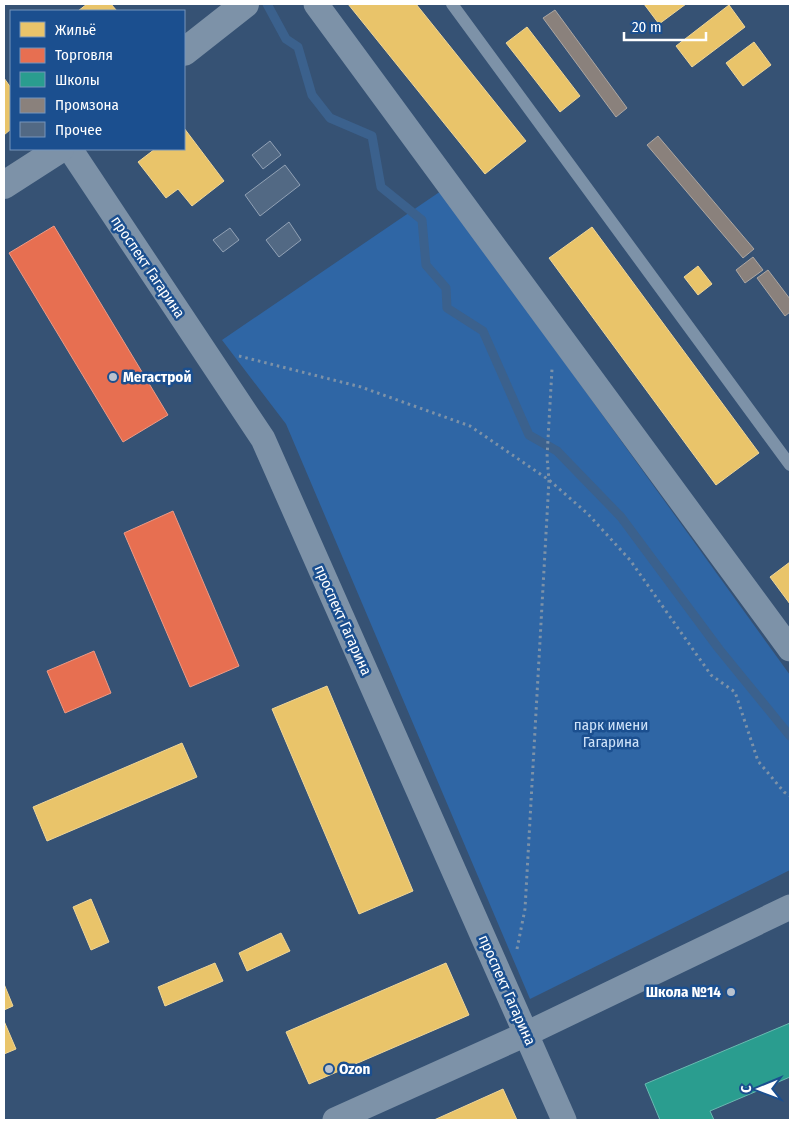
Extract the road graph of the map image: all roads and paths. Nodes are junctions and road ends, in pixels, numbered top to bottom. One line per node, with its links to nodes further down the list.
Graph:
1 (245, 4): 4 (street)
2 (316, 4): 8 (street)
3 (452, 4): 10 (lane)
4 (185, 51)
5 (58, 150): 7 (street)
6 (71, 150): 9 (street, проспект Гагарина)
7 (4, 184)
8 (555, 329): 11 (path); 12 (street)
9 (201, 346): 11 (path); 15 (street, проспект Гагарина)
10 (790, 465)
11 (549, 480): 13 (path); 15 (path)
12 (790, 649)
13 (790, 796)
14 (790, 907): 16 (street)
15 (509, 995): 16 (street, проспект Гагарина)
16 (526, 1034): 17 (street); 18 (street, проспект Гагарина)
17 (335, 1120)
18 (564, 1120)

